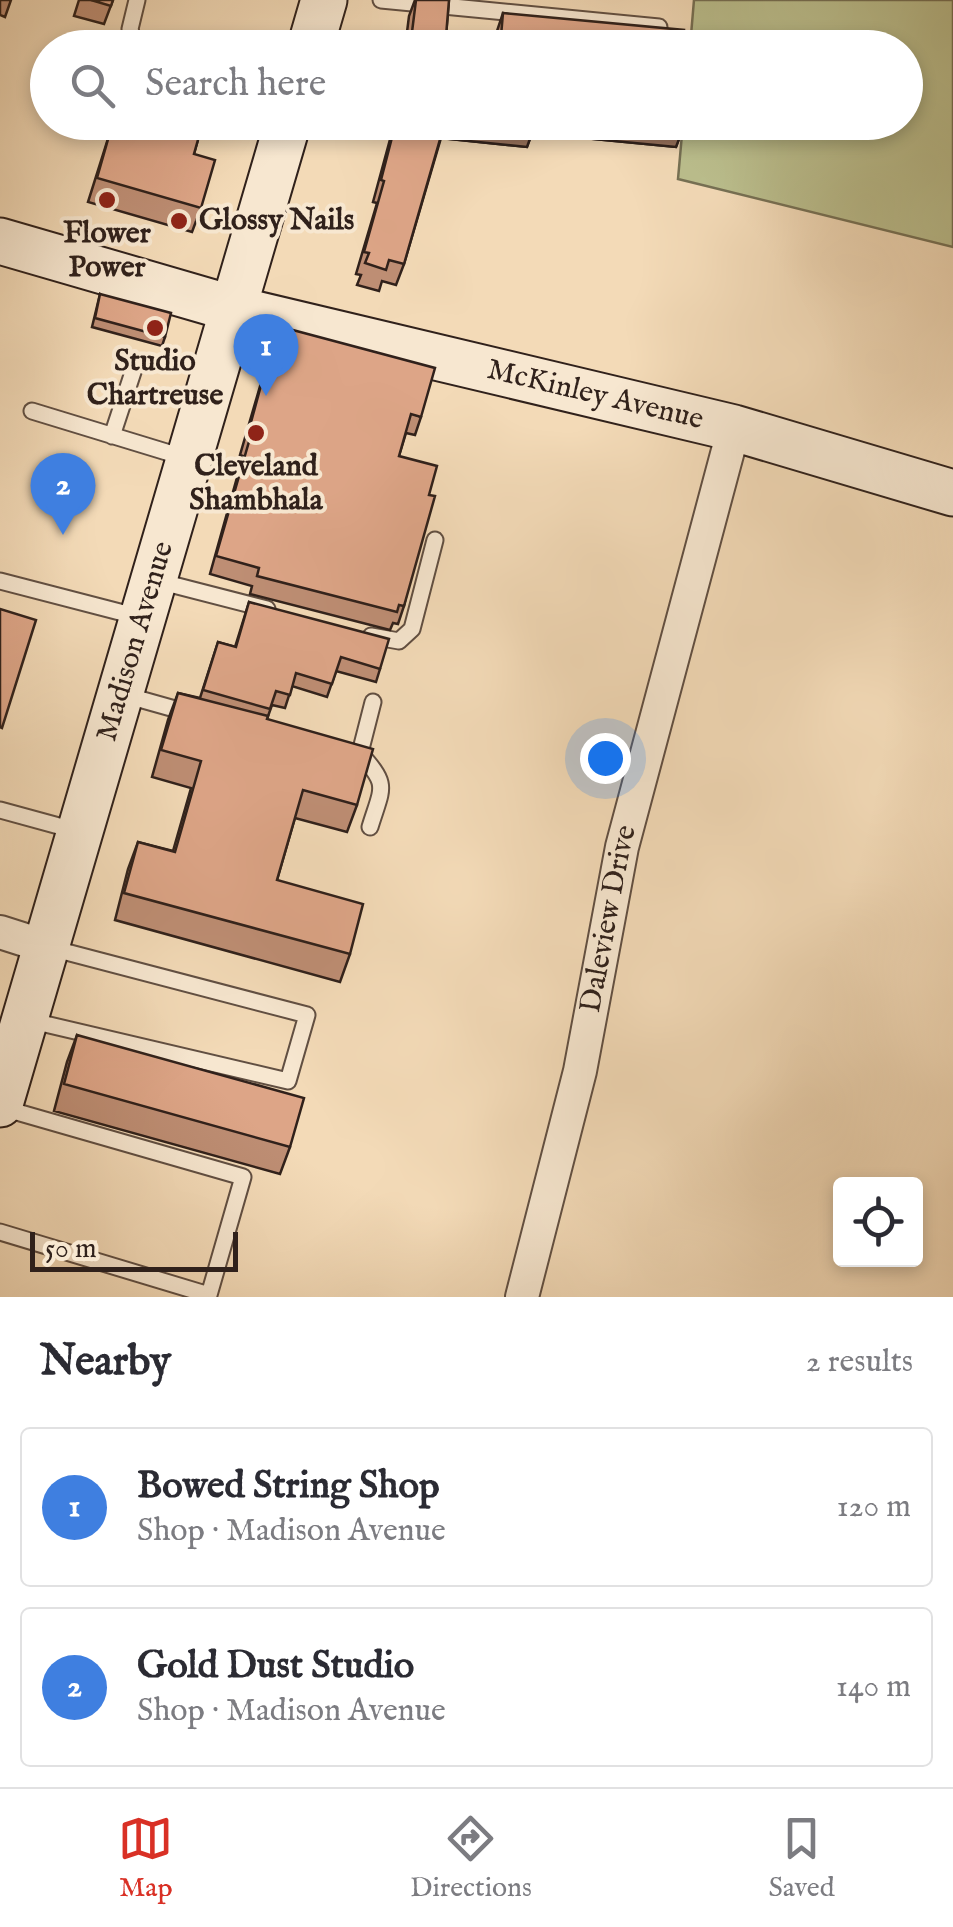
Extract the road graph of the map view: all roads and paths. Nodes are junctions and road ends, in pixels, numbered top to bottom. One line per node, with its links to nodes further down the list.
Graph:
1 (137, 0): 5 (lane)
2 (324, 0): 6 (main road)
3 (381, 0): 4 (lane)
4 (659, 27)
5 (130, 30)
6 (315, 30)
7 (283, 140): 9 (main road, Madison Avenue)
8 (0, 241): 9 (main road, McKinley Avenue)
9 (234, 308): 12 (main road, McKinley Avenue); 14 (main road, Madison Avenue)
10 (134, 369): 13 (lane)
11 (32, 411): 13 (lane)
12 (734, 428): 15 (main road, McKinley Avenue); 34 (street, Daleview Drive)
13 (112, 436): 14 (lane)
14 (190, 459): 18 (main road, Madison Avenue)
15 (953, 492)
16 (434, 540): 20 (lane)
17 (0, 581): 18 (lane)
18 (149, 599): 19 (lane); 21 (main road, Madison Avenue)
19 (284, 614)
20 (356, 632)
21 (121, 694): 23 (lane); 28 (main road, Madison Avenue)
22 (373, 702): 24 (lane)
23 (213, 720)
24 (359, 752): 25 (lane); 27 (lane)
25 (336, 754)
26 (0, 810): 28 (lane)
27 (370, 826)
28 (80, 832): 30 (main road, Madison Avenue)
29 (0, 932): 30 (street)
30 (47, 947): 31 (main road, Madison Avenue); 31 (lane)
31 (25, 1019): 32 (main road, Madison Avenue)
32 (0, 1105): 33 (lane)
33 (0, 1232)
34 (522, 1297)

